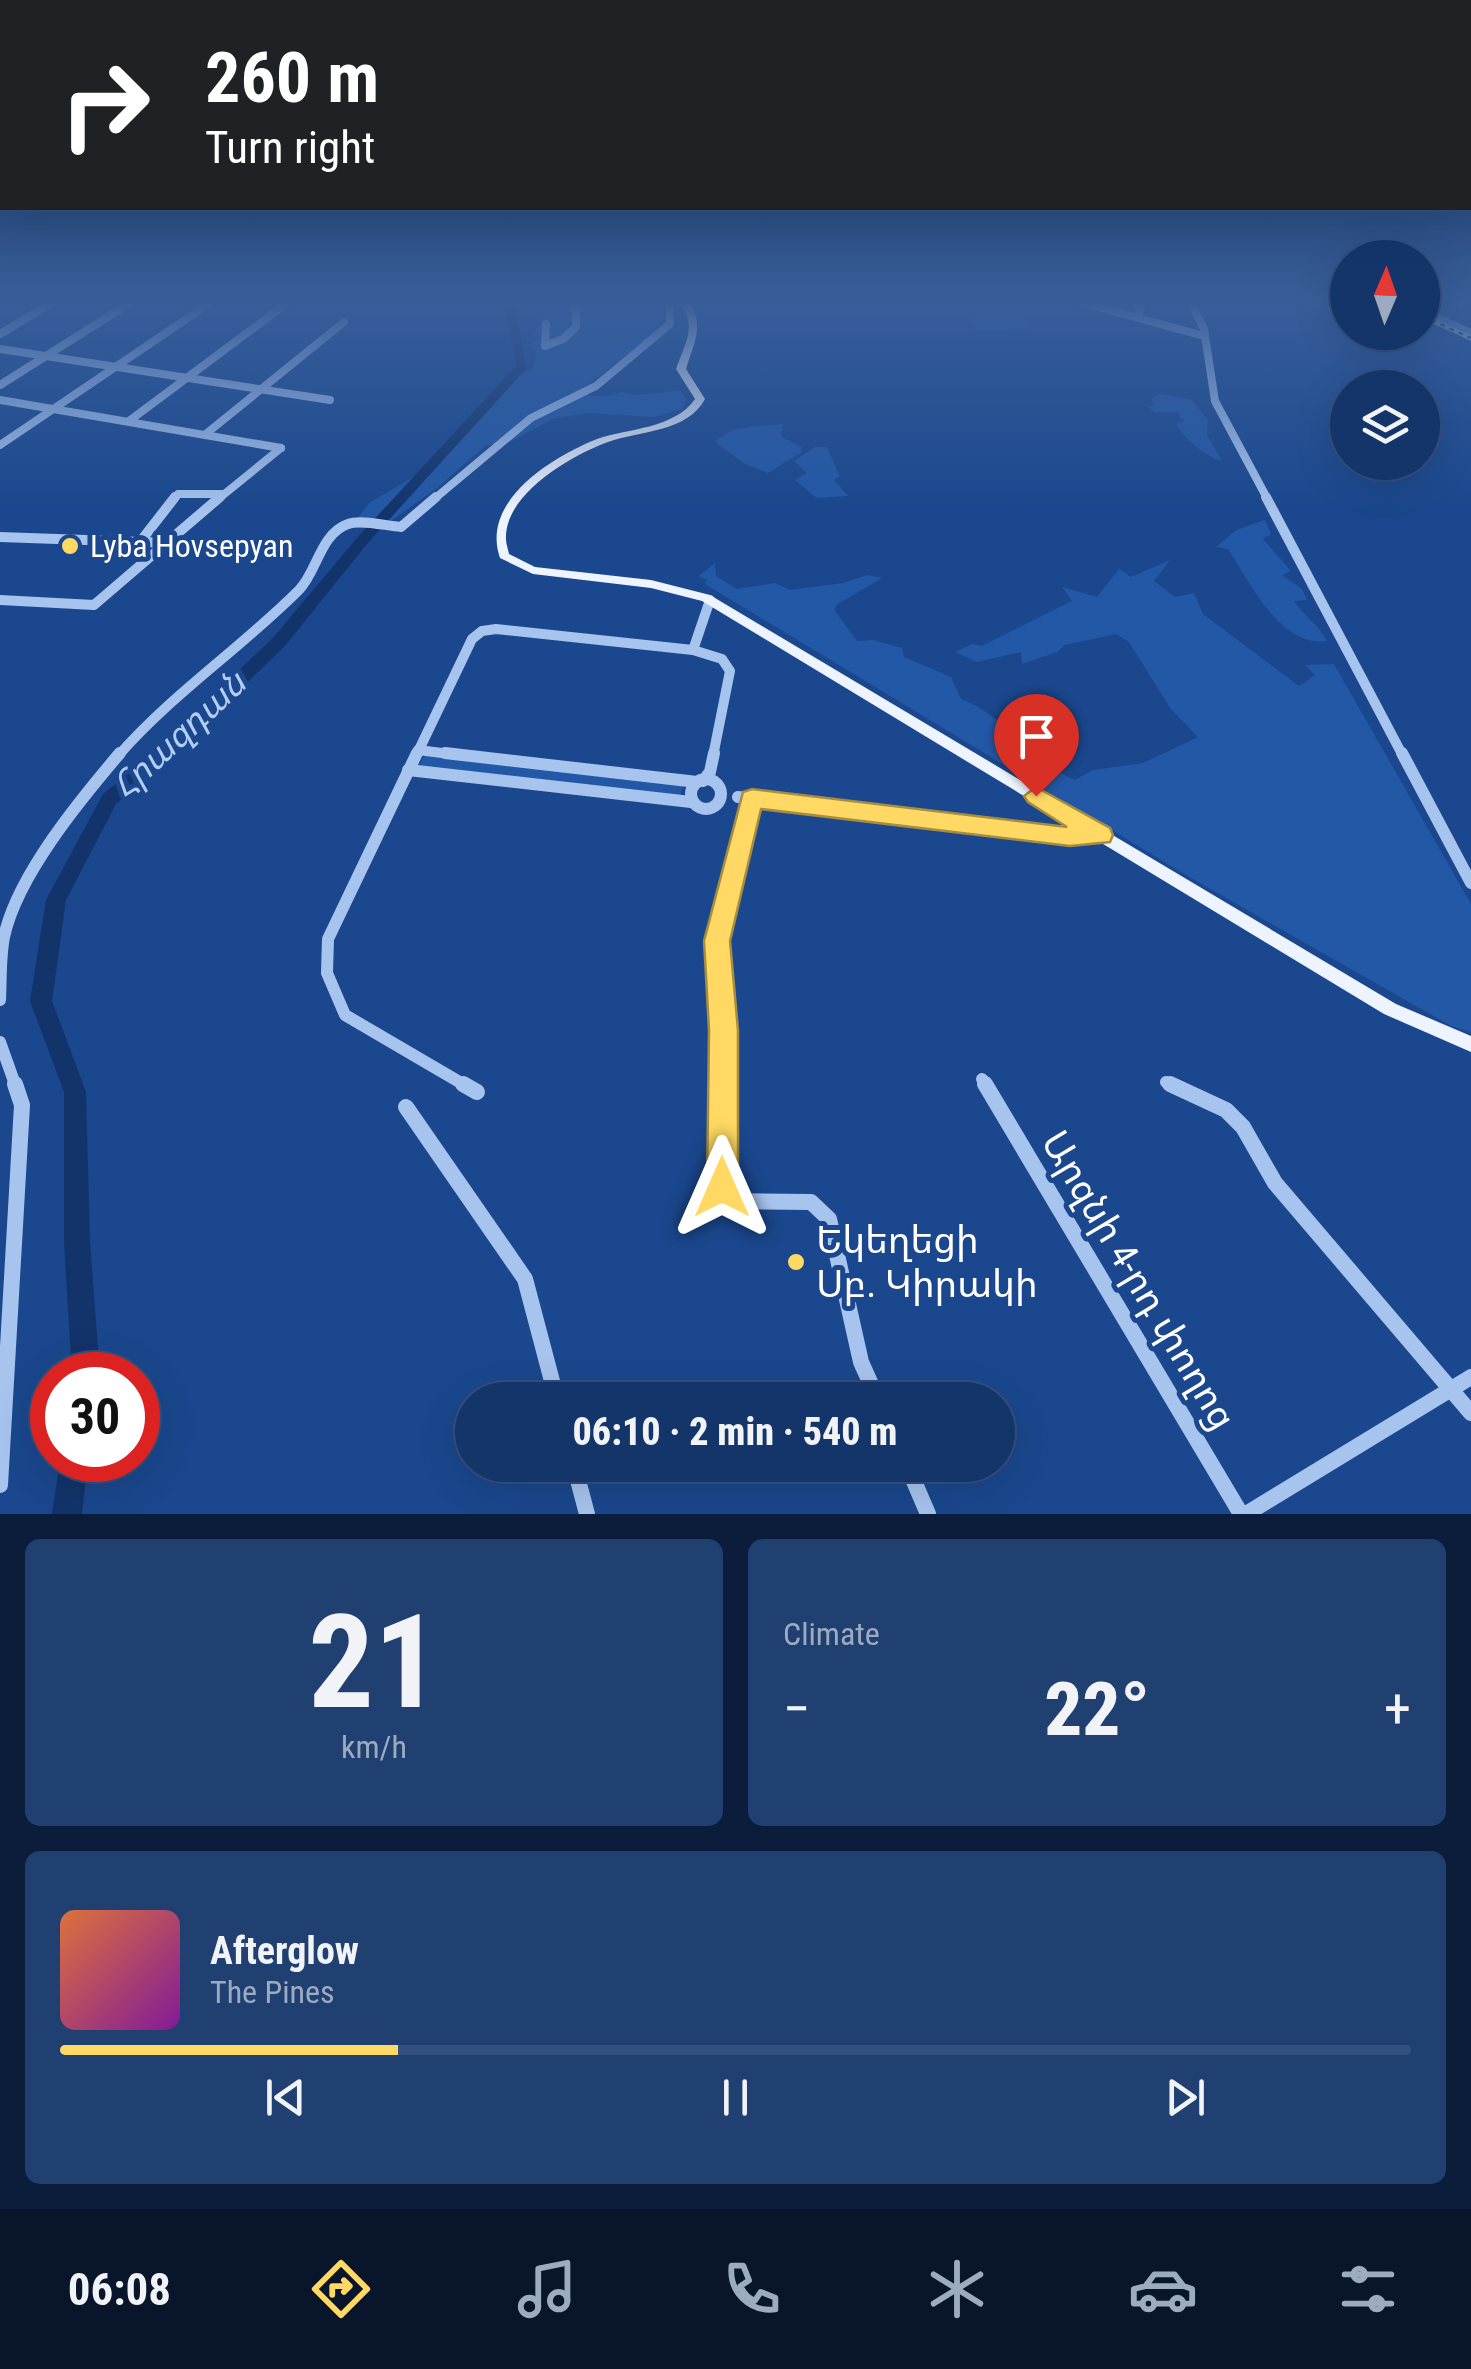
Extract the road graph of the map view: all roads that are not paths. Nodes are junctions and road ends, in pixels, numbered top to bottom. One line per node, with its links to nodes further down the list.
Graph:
1 (21, 372): 10 (street)
2 (109, 372): 14 (street)
3 (153, 372): 9 (street)
4 (195, 372): 9 (street)
5 (285, 372): 11 (street)
6 (615, 372): 31 (street)
7 (683, 372): 23 (main road)
8 (1210, 372): 30 (street)
9 (187, 378): 11 (street); 15 (street)
10 (0, 385)
11 (263, 390): 13 (street); 16 (street)
12 (0, 400): 14 (street)
13 (330, 400)
14 (54, 410): 15 (street); 17 (street)
15 (129, 421): 16 (street)
16 (207, 434): 18 (street)
17 (0, 445)
18 (220, 494): 20 (street); 21 (street)
19 (0, 536): 20 (street)
20 (140, 542): 21 (street)
21 (171, 542): 22 (street)
22 (0, 600)
23 (710, 600): 24 (street); 29 (main road)
24 (693, 650): 25 (street); 27 (street)
25 (418, 750): 26 (street); 27 (street)
26 (408, 770): 28 (street); 36 (street)
27 (706, 779): 28 (street); 28 (street)
28 (691, 802)
29 (1101, 835): 33 (main road); 40 (street)
30 (1471, 883)
31 (0, 1000)
32 (0, 1042): 45 (street)
33 (1471, 1044)
34 (982, 1080): 48 (street, Արզնի 4-րդ փողոց)
35 (1166, 1082): 41 (street)
36 (476, 1092)
37 (406, 1106): 39 (street)
38 (1471, 1377): 41 (street)
39 (552, 1382)
40 (870, 1382)
41 (1453, 1388): 42 (street); 48 (street)
42 (1471, 1413)
43 (579, 1482): 46 (street)
44 (914, 1482): 47 (street)
45 (0, 1484)
46 (587, 1514)
47 (928, 1514)
48 (1244, 1514)

